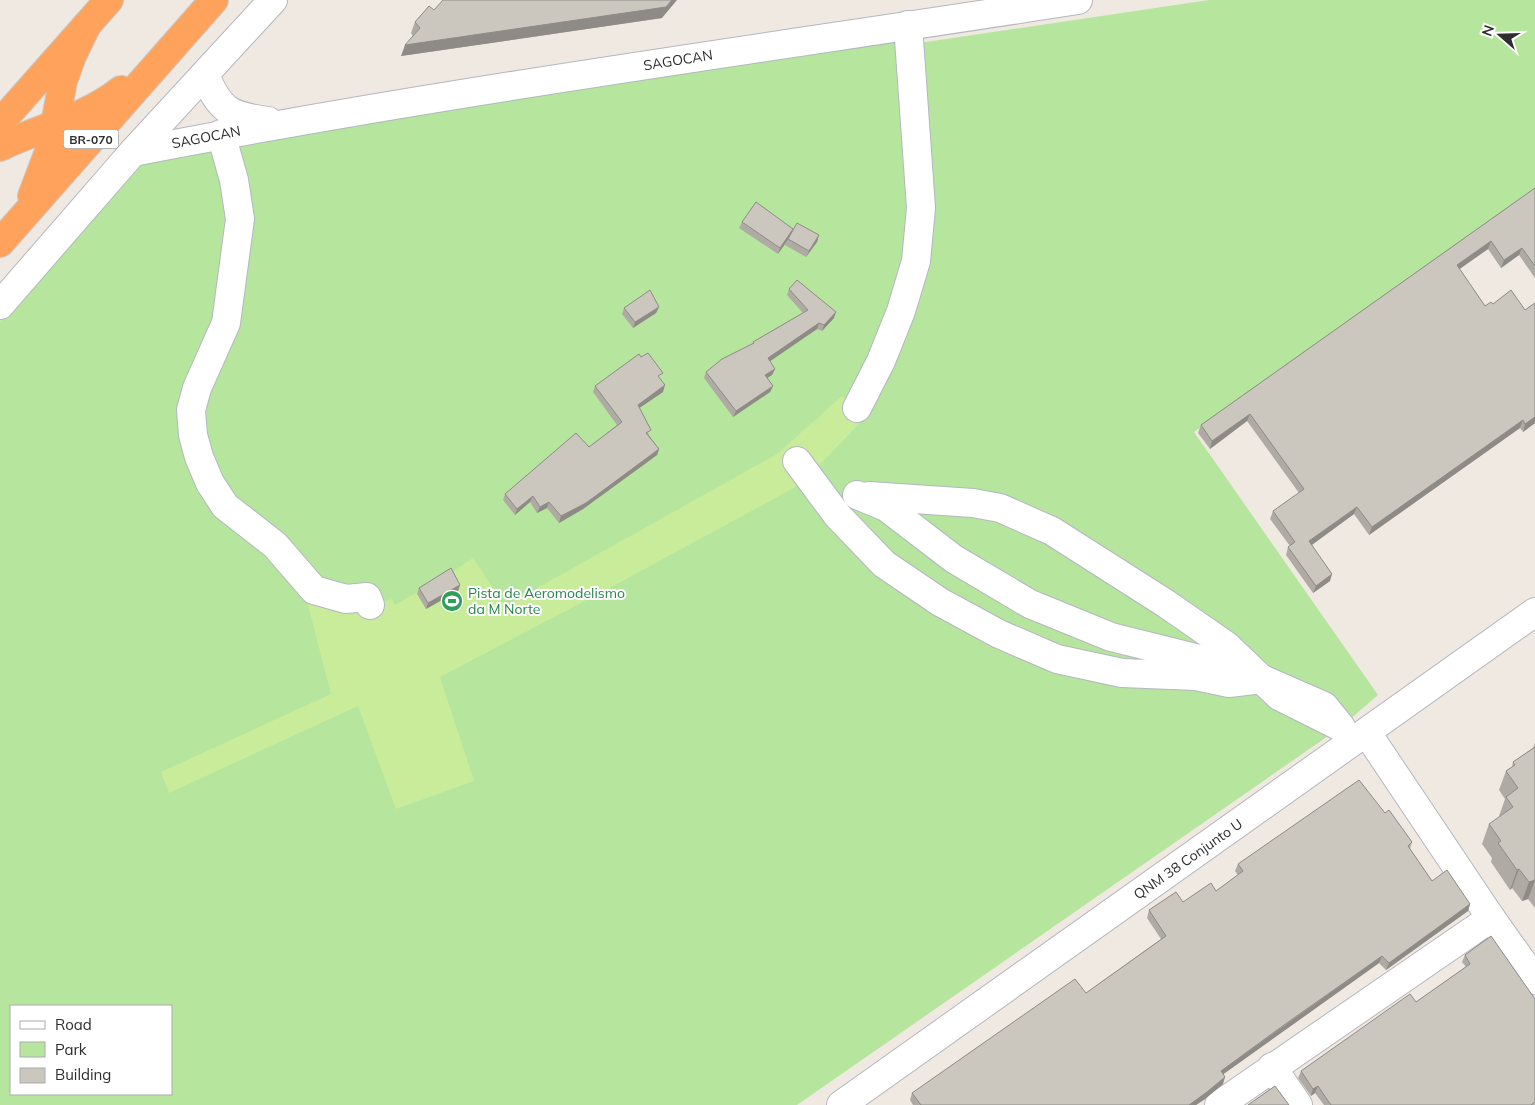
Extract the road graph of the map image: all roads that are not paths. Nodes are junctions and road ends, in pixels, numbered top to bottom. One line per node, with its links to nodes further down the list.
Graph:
1 (109, 0): 6 (highway)
2 (214, 0): 8 (highway, BR-070)
3 (273, 0): 9 (street)
4 (1078, 0): 5 (street, SAGOCAN)
5 (953, 10): 7 (street, SAGOCAN)
6 (87, 25): 10 (highway); 12 (highway)
7 (908, 25): 11 (street, SAGOCAN); 19 (street)
8 (160, 61): 12 (highway); 16 (highway, BR-070)
9 (205, 76): 11 (street, SAGOCAN); 15 (street)
10 (0, 123)
11 (279, 123): 13 (street, SAGOCAN)
12 (54, 126): 14 (highway); 16 (highway)
13 (221, 134): 15 (street, SAGOCAN); 23 (street)
14 (0, 147)
15 (133, 152): 18 (street)
16 (22, 217): 17 (highway, BR-070)
17 (0, 243)
18 (0, 305)
19 (857, 408)
20 (857, 495): 21 (street); 22 (street); 25 (street)
21 (886, 507): 22 (street); 25 (street)
22 (1025, 518): 25 (street)
23 (370, 605)
24 (1535, 612): 26 (street, QNM 38 Conjunto U)
25 (1262, 679)
26 (1367, 733): 27 (street); 30 (street, QNM 38 Conjunto U)
27 (1490, 918): 28 (street); 29 (street)
28 (1535, 980)
29 (1272, 1067): 31 (street); 32 (street)
30 (841, 1105)
31 (1219, 1105)
32 (1298, 1105)

